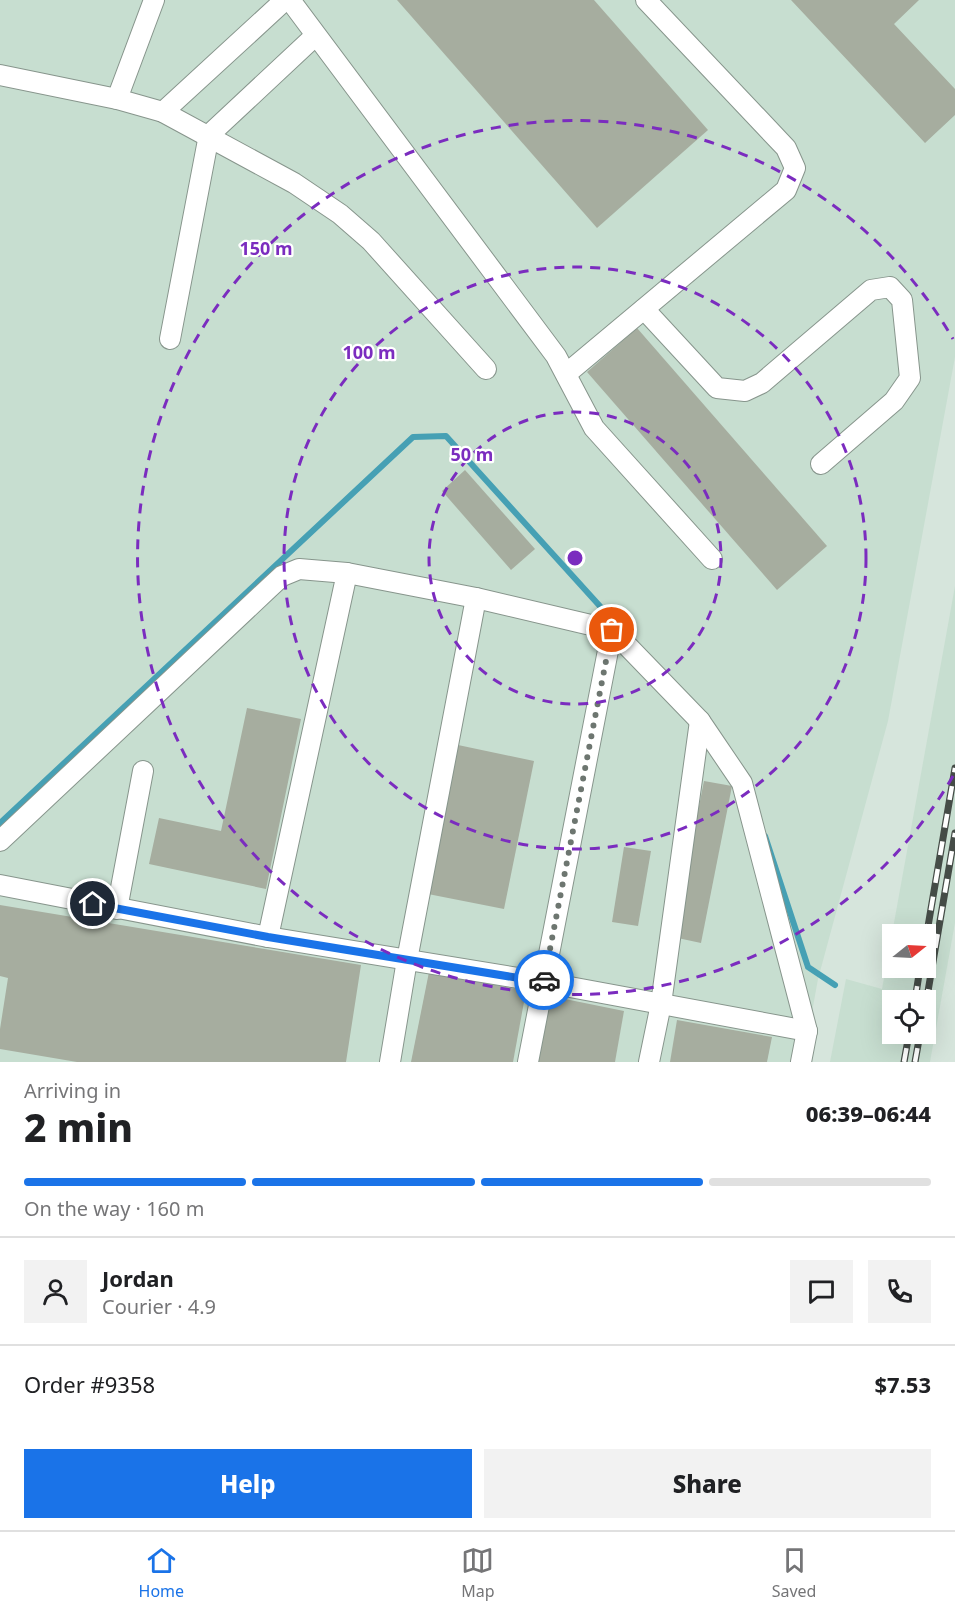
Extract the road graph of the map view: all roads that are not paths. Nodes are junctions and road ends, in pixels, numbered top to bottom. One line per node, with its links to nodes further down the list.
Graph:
1 (154, 0): 7 (lane)
2 (285, 0): 8 (lane)
3 (290, 0): 5 (lane)
4 (646, 0): 10 (lane)
5 (315, 36): 9 (lane); 13 (lane)
6 (0, 75): 7 (lane)
7 (117, 99): 8 (lane)
8 (163, 112): 9 (lane)
9 (209, 135): 11 (lane); 12 (lane)
10 (644, 309): 13 (lane); 14 (lane)
11 (170, 339)
12 (486, 369)
13 (566, 374): 15 (lane)
14 (821, 464)
15 (712, 559)
16 (347, 573): 17 (lane); 21 (lane); 24 (lane)
17 (476, 598): 18 (lane); 25 (lane)
18 (612, 630): 19 (lane); 26 (lane)
19 (700, 721): 27 (lane); 28 (lane)
20 (143, 771): 23 (lane)
21 (0, 841)
22 (0, 885): 23 (lane)
23 (117, 909): 24 (lane)
24 (268, 937): 25 (lane)
25 (407, 960): 26 (lane); 29 (lane)
26 (543, 982): 27 (lane); 30 (lane)
27 (661, 1004): 28 (lane); 31 (lane)
28 (807, 1031): 32 (lane)
29 (390, 1062)
30 (528, 1062)
31 (649, 1062)
32 (801, 1062)

